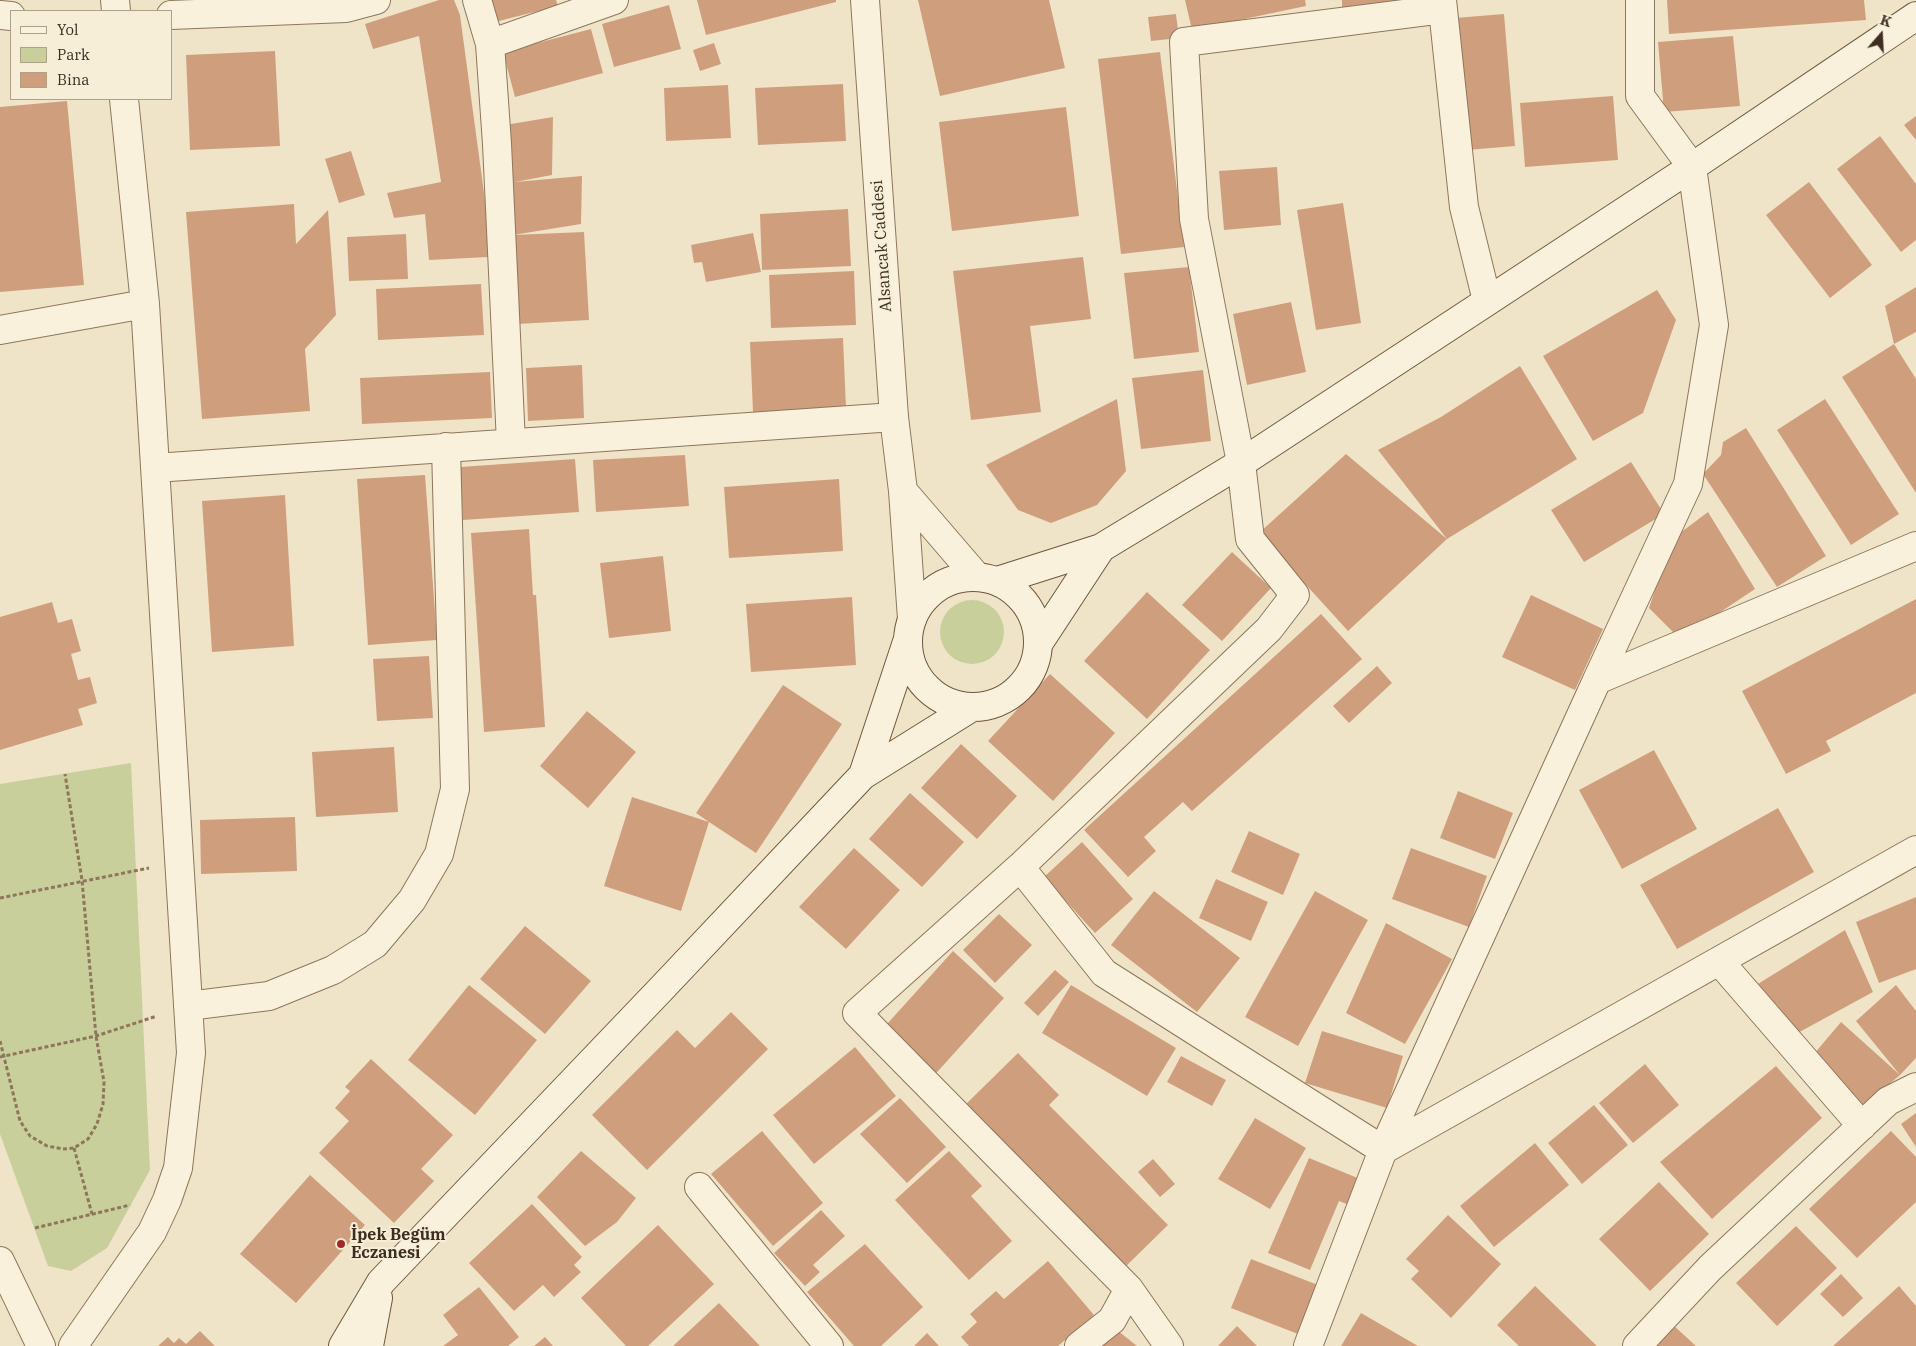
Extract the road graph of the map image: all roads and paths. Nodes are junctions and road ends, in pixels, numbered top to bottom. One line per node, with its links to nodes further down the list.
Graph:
1 (376, 0): 7 (street)
2 (476, 0): 9 (street)
3 (614, 0): 9 (street)
4 (865, 0): 15 (street, Alsancak Caddesi)
5 (1640, 0): 11 (street)
6 (1442, 4): 12 (street); 18 (street)
7 (172, 15)
8 (1916, 16): 11 (street)
9 (490, 44): 16 (street)
10 (124, 100): 13 (street)
11 (1692, 167): 12 (street); 26 (street)
12 (1487, 301): 18 (street)
13 (145, 304): 14 (street); 19 (street)
14 (0, 330)
15 (894, 417): 16 (street); 20 (street, Alsancak Caddesi)
16 (511, 444): 17 (street)
17 (446, 447): 19 (street); 36 (street)
18 (1241, 463): 22 (street); 32 (street)
19 (155, 468): 31 (street)
20 (903, 491): 23 (street); 24 (street, Alsancak Caddesi)
21 (1916, 546): 26 (street)
22 (1101, 548): 23 (street); 25 (street)
23 (987, 579): 24 (street); 25 (street)
24 (910, 629): 27 (street); 29 (street)
25 (1038, 644): 27 (street)
26 (1597, 680): 43 (street)
27 (972, 707): 29 (street)
28 (65, 774): 33 (path)
29 (863, 775): 49 (street)
30 (1916, 850): 35 (street)
31 (180, 862): 33 (path); 36 (street)
32 (1020, 867): 43 (street); 50 (street)
33 (82, 880): 34 (path); 37 (path)
34 (0, 898)
35 (1719, 961): 41 (street); 43 (street)
36 (188, 1006): 37 (path); 52 (street)
37 (96, 1036): 39 (path); 42 (path)
38 (0, 1041): 39 (path)
39 (2, 1056): 42 (path)
40 (1916, 1087): 41 (street)
41 (1862, 1126): 59 (street)
42 (74, 1148): 46 (path)
43 (1383, 1150): 58 (street)
44 (699, 1187): 55 (street)
45 (131, 1205): 46 (path)
46 (92, 1214): 47 (path)
47 (36, 1228)
48 (0, 1261): 51 (street)
49 (381, 1282): 53 (street); 54 (street)
50 (1129, 1289): 56 (street); 57 (street)
51 (41, 1346)
52 (73, 1346)
53 (343, 1346)
54 (369, 1346)
55 (829, 1346)
56 (1079, 1346)
57 (1169, 1346)
58 (1308, 1346)
59 (1637, 1346)

